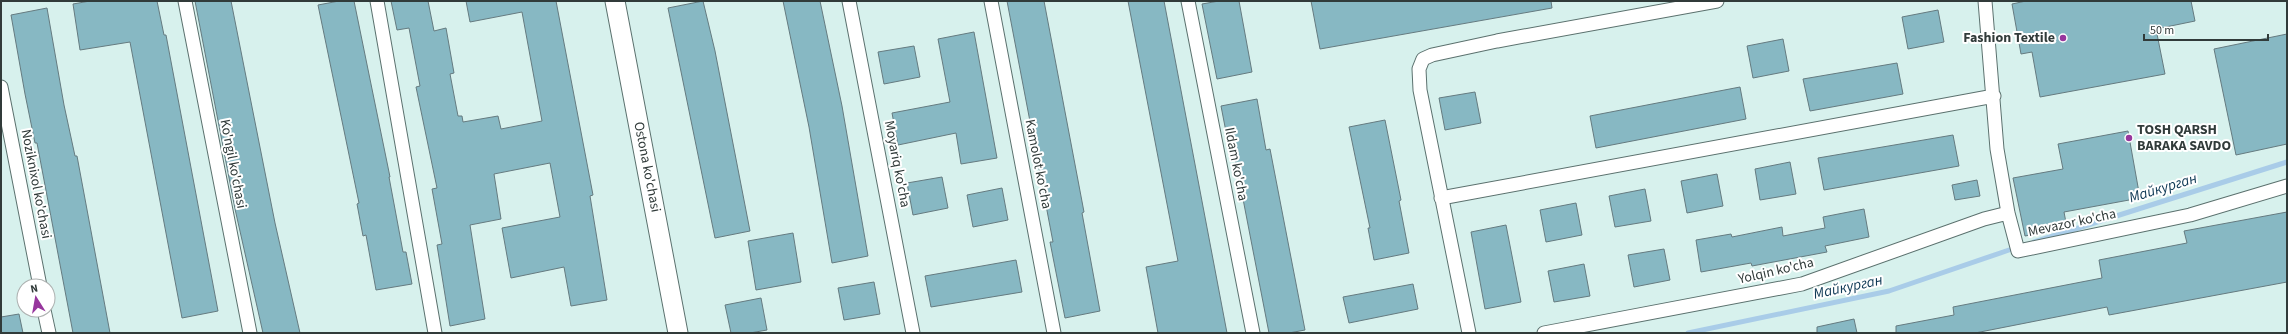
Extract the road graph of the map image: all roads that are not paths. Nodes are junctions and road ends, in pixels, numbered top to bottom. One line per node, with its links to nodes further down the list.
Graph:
1 (185, 1): 17 (street, Ko'ngil ko'chasi)
2 (377, 1): 18 (street)
3 (615, 1): 19 (street, Ostona ko'chasi)
4 (849, 1): 20 (street, Moyariq ko'cha)
5 (991, 1): 21 (street, Kamolot ko'cha)
6 (1188, 1): 22 (street, Ildam ko'cha)
7 (1717, 1): 12 (street)
8 (1985, 1): 10 (street)
9 (1, 87): 14 (street, Noziknixol ko'chasi)
10 (1994, 96): 12 (street); 13 (street)
11 (2287, 186): 13 (street, Mevazor ko'cha)
12 (1441, 198): 23 (street)
13 (2008, 213): 24 (street, Yolqin ko'cha)
14 (38, 278)
15 (46, 318): 16 (street)
16 (49, 333)
17 (250, 333)
18 (435, 333)
19 (678, 333)
20 (913, 333)
21 (1054, 333)
22 (1253, 333)
23 (1469, 333)
24 (1544, 333)

